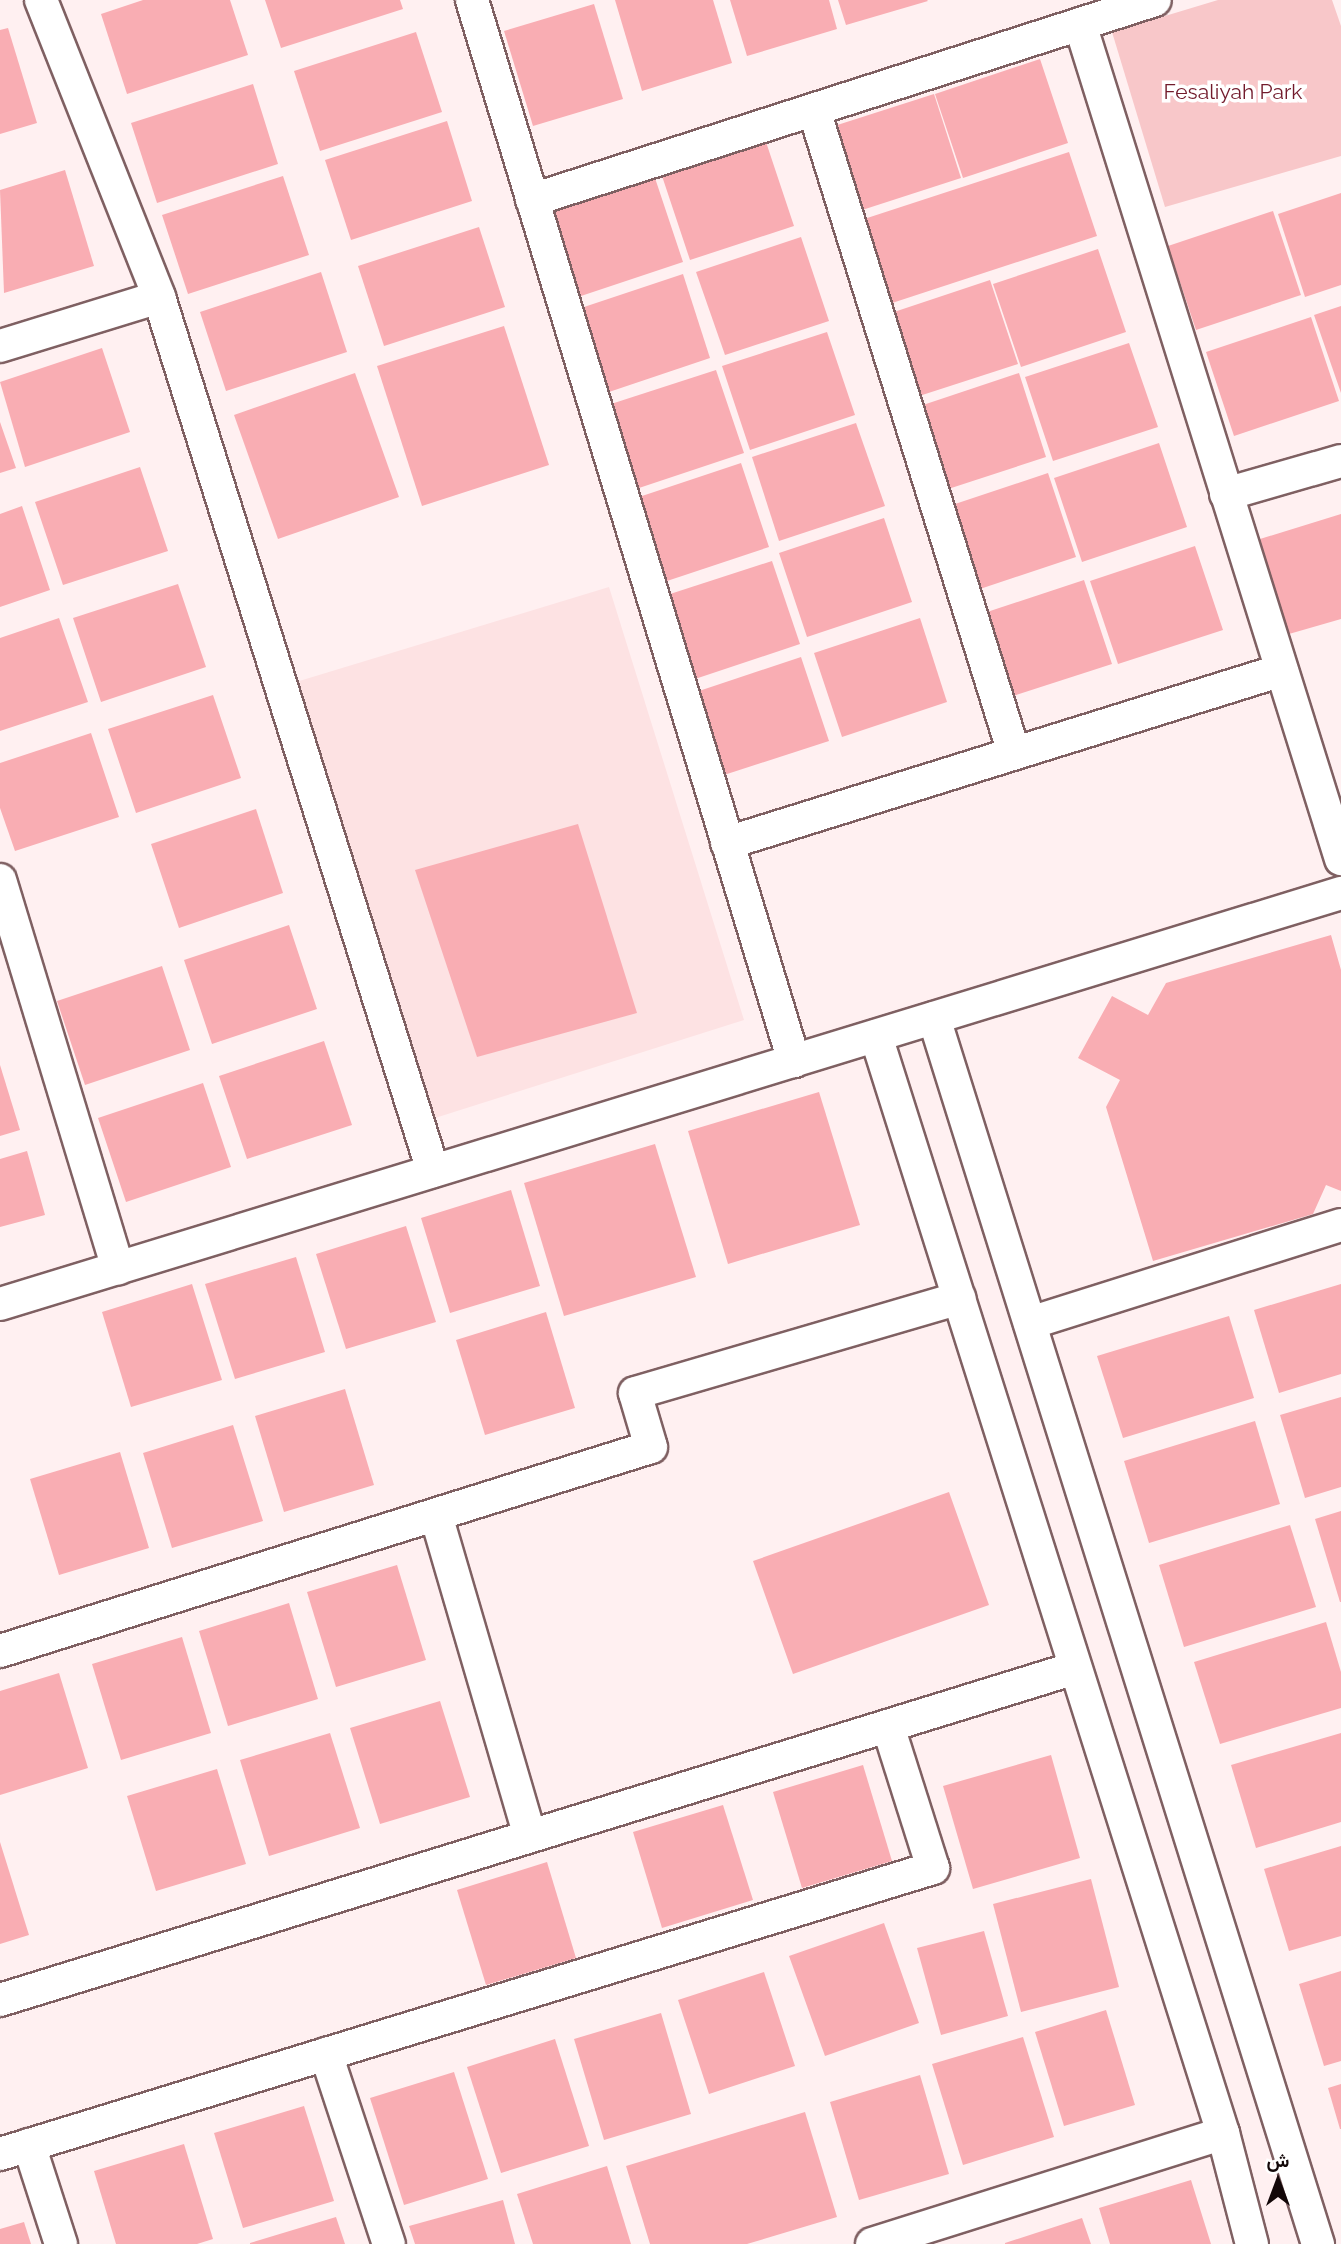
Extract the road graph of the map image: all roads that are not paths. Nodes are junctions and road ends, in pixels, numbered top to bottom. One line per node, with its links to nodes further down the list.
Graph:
1 (41, 0): 7 (street)
2 (472, 0): 6 (street)
3 (1155, 0): 4 (street)
4 (1080, 24): 5 (street); 10 (street)
5 (814, 110): 6 (street); 12 (street)
6 (532, 200): 13 (street)
7 (159, 297): 8 (street); 20 (street)
8 (0, 346)
9 (1341, 461): 10 (street)
10 (1226, 494): 11 (street)
11 (1282, 670): 12 (street); 14 (street)
12 (1013, 750): 13 (street)
13 (727, 843): 19 (street)
14 (1341, 859)
15 (0, 880): 22 (street)
16 (1341, 893): 17 (street)
17 (934, 1018): 18 (street); 25 (street)
18 (876, 1036): 19 (street); 23 (street)
19 (794, 1061): 20 (street)
20 (433, 1171): 22 (street)
21 (1341, 1225): 25 (street)
22 (118, 1268): 24 (street)
23 (958, 1298): 26 (street); 28 (street)
24 (0, 1304)
25 (1030, 1323): 39 (street)
26 (436, 1515): 27 (street); 30 (street)
27 (0, 1651)
28 (1075, 1668): 29 (street); 33 (street)
29 (888, 1726): 30 (street); 32 (street)
30 (530, 1836): 31 (street)
31 (0, 2000)
32 (326, 2054): 34 (street); 36 (street)
33 (1223, 2133): 37 (street); 38 (street)
34 (14, 2149): 35 (street)
35 (61, 2244)
36 (389, 2244)
37 (872, 2244)
38 (1252, 2244)
39 (1318, 2244)

